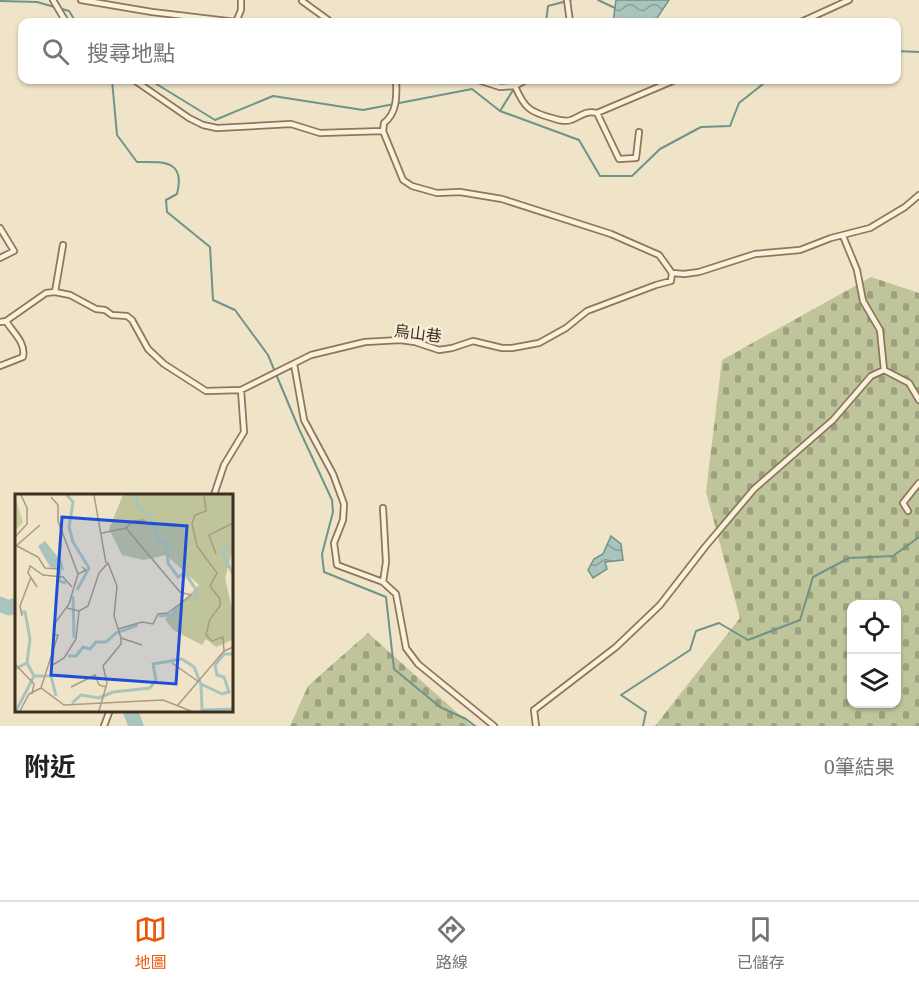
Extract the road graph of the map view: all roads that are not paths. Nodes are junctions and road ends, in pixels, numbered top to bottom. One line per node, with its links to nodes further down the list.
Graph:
1 (53, 0): 8 (lane)
2 (81, 0): 7 (lane)
3 (241, 0): 11 (lane)
4 (567, 0): 13 (lane)
5 (849, 0): 14 (lane)
6 (302, 1): 12 (lane)
7 (165, 14): 9 (lane); 10 (lane)
8 (64, 18)
9 (166, 18)
10 (200, 18)
11 (238, 18)
12 (325, 18)
13 (569, 18)
14 (810, 18)
15 (140, 84): 22 (lane)
16 (396, 84): 22 (lane)
17 (490, 84): 20 (lane)
18 (519, 84): 20 (lane)
19 (666, 84): 21 (lane)
20 (515, 86): 21 (lane)
21 (597, 113): 23 (lane)
22 (383, 131): 29 (lane)
23 (639, 132)
24 (919, 195): 26 (lane, 烏山巷)
25 (0, 228): 28 (lane)
26 (843, 236): 29 (lane, 烏山巷); 34 (lane)
27 (63, 245): 30 (lane)
28 (0, 258)
29 (672, 273): 32 (lane, 烏山巷)
30 (55, 292): 31 (lane); 35 (lane)
31 (3, 322): 33 (lane)
32 (294, 364): 35 (lane, 烏山巷); 41 (lane)
33 (0, 366)
34 (884, 370): 36 (lane); 45 (lane)
35 (241, 390): 38 (lane)
36 (919, 400)
37 (919, 483): 40 (lane)
38 (214, 494)
39 (383, 508): 41 (lane)
40 (909, 512)
41 (383, 582): 44 (lane)
42 (110, 711): 43 (lane)
43 (104, 726)
44 (494, 726)
45 (536, 726)

